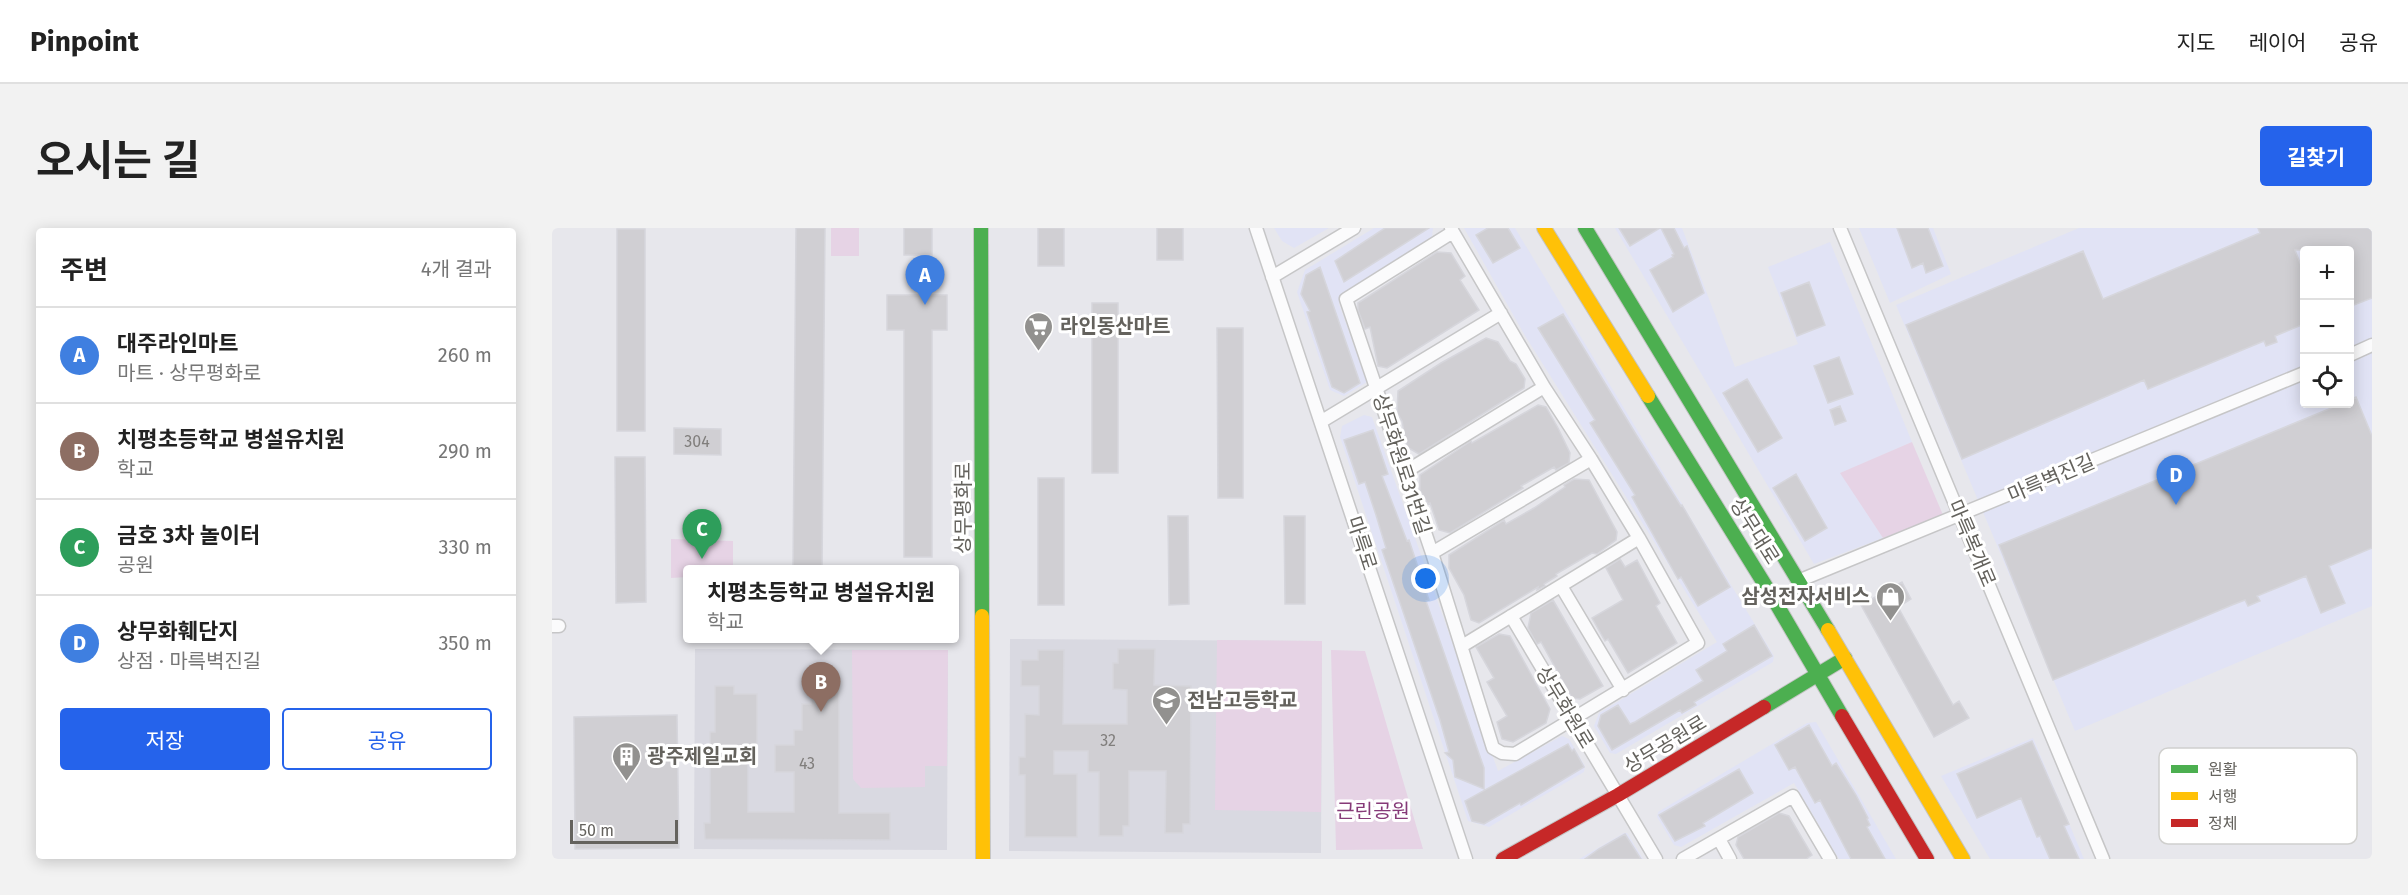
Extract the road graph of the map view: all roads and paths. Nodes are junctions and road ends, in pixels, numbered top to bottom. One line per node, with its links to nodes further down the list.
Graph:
1 (981, 228): 31 (main road, 상무평화로)
2 (1256, 228): 8 (street, 마륵로)
3 (1354, 228): 8 (street)
4 (1544, 228): 26 (main road, 상무대로)
5 (1585, 228): 21 (main road, 상무대로)
6 (1840, 228): 18 (street, 마륵복개로)
7 (1452, 230): 9 (street); 14 (street, 상무화원로31번길)
8 (1272, 277): 15 (street, 마륵로)
9 (1501, 313): 13 (street); 14 (street)
10 (2372, 345): 11 (street)
11 (2351, 354)
12 (2300, 375): 18 (street, 마륵벽진길)
13 (1544, 387): 16 (street); 17 (street)
14 (1377, 389): 15 (street); 17 (street, 상무화원로31번길)
15 (1322, 421): 32 (street, 마륵로)
16 (1591, 459): 19 (street); 20 (street)
17 (1405, 472): 20 (street, 상무화원로31번길)
18 (1961, 516): 21 (street, 마륵벽진길); 40 (street, 마륵복개로)
19 (1639, 538): 22 (street); 27 (street, 상무화원로31번길)
20 (1432, 553): 24 (street, 상무화원로31번길)
21 (1798, 581): 25 (main road, 상무대로)
22 (1561, 586): 23 (street); 27 (street)
23 (1511, 616): 24 (street); 28 (street, 상무화원로)
24 (1462, 646): 28 (street, 상무화원로31번길)
25 (1845, 658): 26 (main road, 상무공원로); 39 (main road, 상무대로)
26 (1818, 674): 29 (main road, 상무공원로); 38 (main road, 상무대로)
27 (1623, 690): 28 (street, 상무화원로31번길)
28 (1572, 721): 29 (street, 상무화원로)
29 (1618, 795): 33 (main road, 상무공원로); 34 (street, 상무화원로)
30 (1719, 839): 35 (street); 36 (street); 37 (street)
31 (983, 859)
32 (1466, 859)
33 (1503, 859)
34 (1656, 859)
35 (1683, 859)
36 (1730, 859)
37 (1830, 859)
38 (1927, 859)
39 (1963, 859)
40 (2103, 859)

